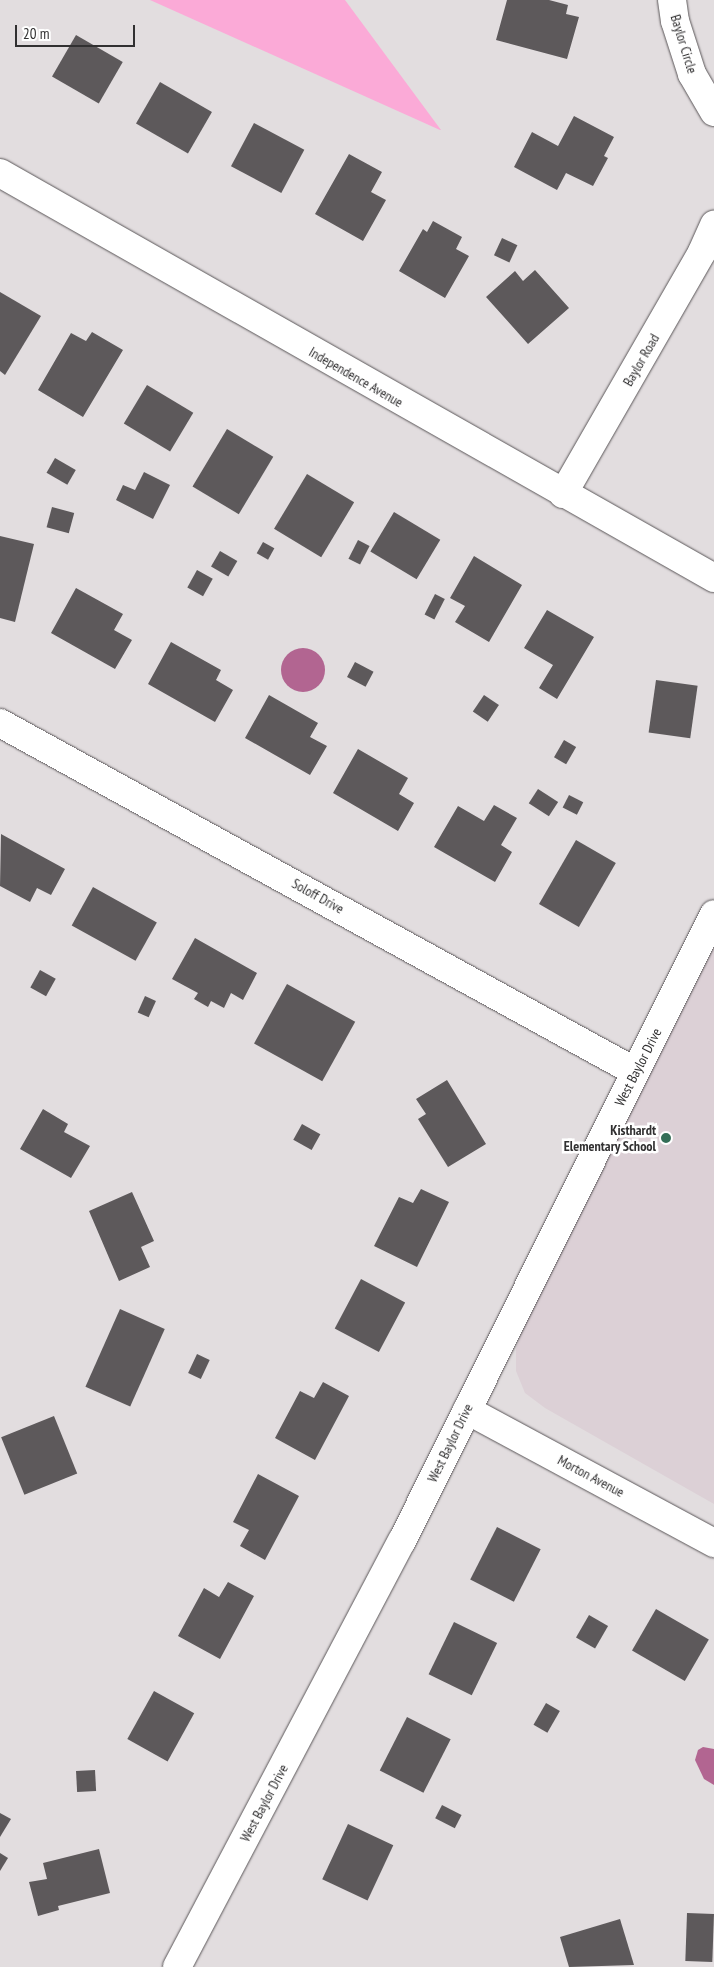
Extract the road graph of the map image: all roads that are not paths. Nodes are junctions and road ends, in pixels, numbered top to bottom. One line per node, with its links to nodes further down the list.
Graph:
1 (672, 0): 2 (street, Baylor Circle)
2 (714, 112)
3 (0, 173): 5 (street, Independence Avenue)
4 (714, 225): 5 (street, Baylor Road)
5 (563, 494): 6 (street, Independence Avenue)
6 (714, 578)
7 (0, 724): 9 (street, Soloff Drive)
8 (714, 914): 9 (street, West Baylor Drive)
9 (636, 1072): 10 (street, West Baylor Drive)
10 (467, 1410): 11 (street, Morton Avenue); 12 (street, West Baylor Drive)
11 (714, 1543)
12 (177, 1967)

